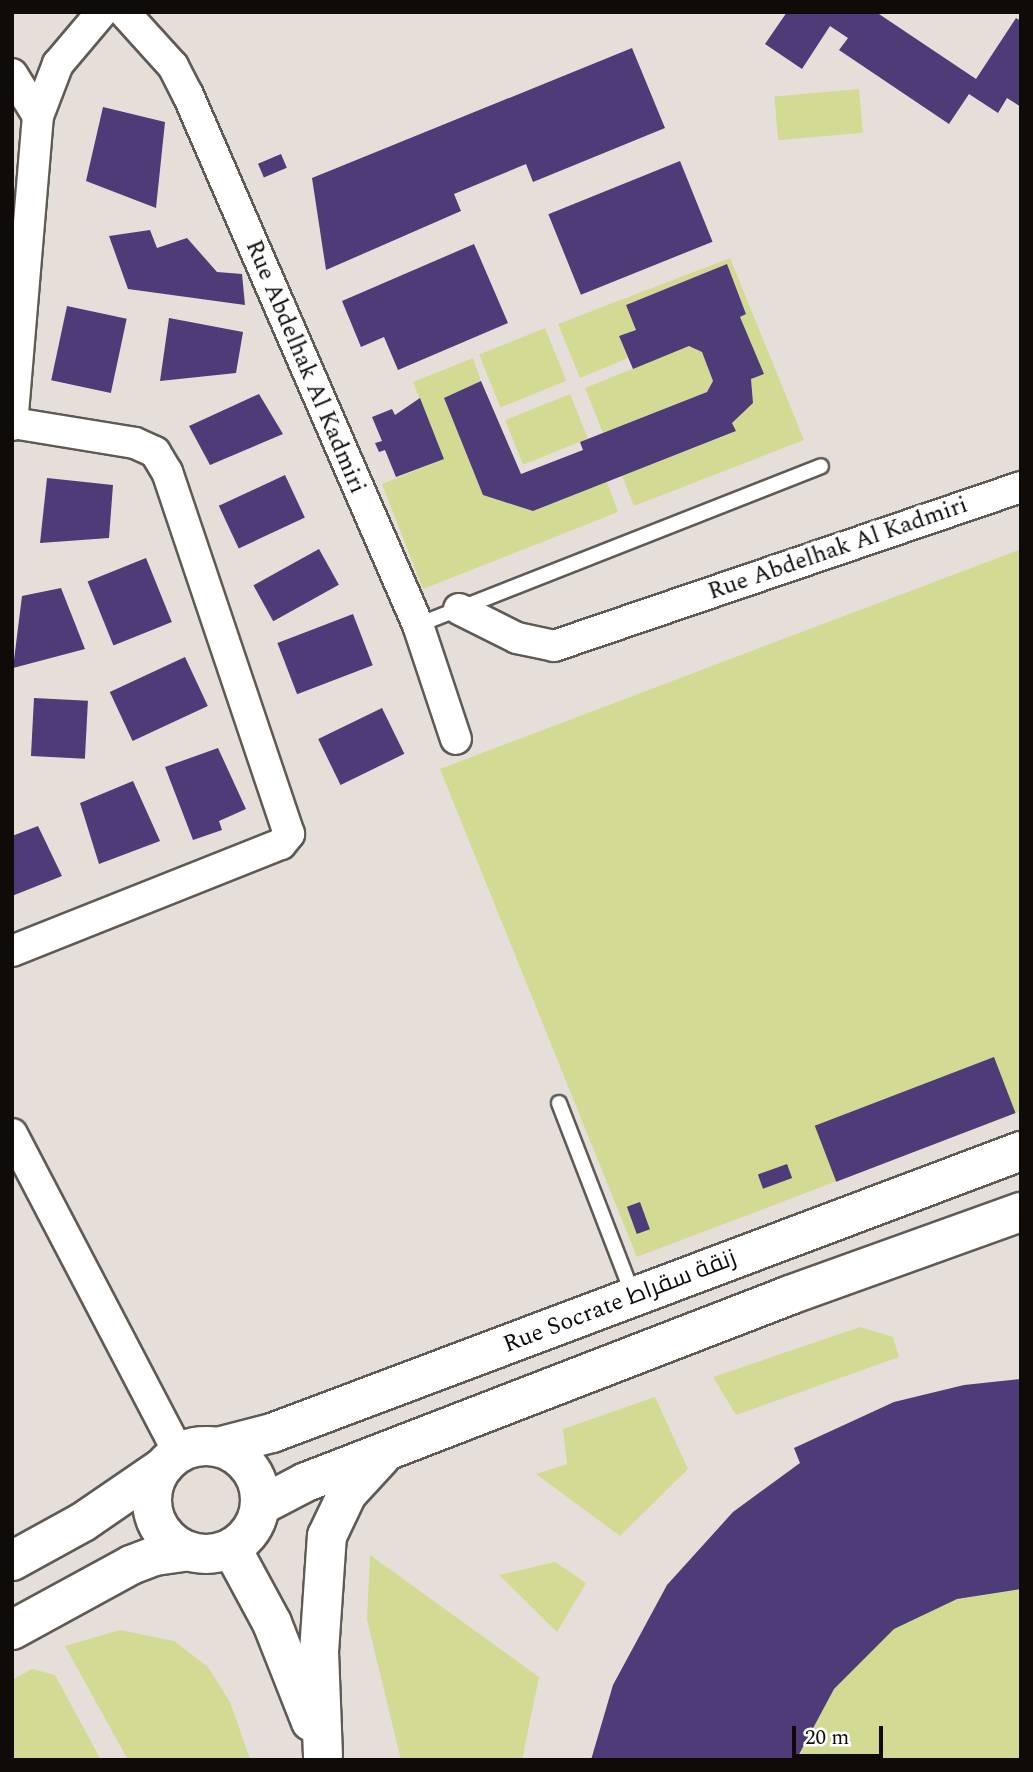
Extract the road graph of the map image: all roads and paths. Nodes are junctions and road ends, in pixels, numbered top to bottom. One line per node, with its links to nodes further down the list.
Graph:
1 (103, 12): 4 (street)
2 (124, 12): 9 (street, Rue Abdelhak Al Kadmiri)
3 (12, 74): 4 (street)
4 (38, 116): 5 (street)
5 (12, 424): 11 (street)
6 (821, 466): 8 (lane)
7 (1021, 487): 8 (street, Rue Abdelhak Al Kadmiri)
8 (459, 609): 9 (lane)
9 (418, 625): 10 (street, Rue Abdelhak Al Kadmiri)
10 (456, 739)
11 (12, 951)
12 (559, 1103): 18 (lane)
13 (12, 1133): 21 (street)
14 (1021, 1151): 15 (street, Rue Socrate زنقة سقراط)
15 (949, 1178): 17 (street); 18 (street, Rue Socrate زنقة سقراط)
16 (1021, 1212): 17 (street)
17 (968, 1231): 20 (street)
18 (634, 1297): 19 (street, Rue Socrate زنقة سقراط)
19 (218, 1447): 21 (street); 22 (street)
20 (385, 1453): 22 (street); 27 (street)
21 (171, 1460): 24 (street); 25 (street)
22 (260, 1506): 23 (street)
23 (232, 1549): 24 (street); 27 (street)
24 (189, 1551): 26 (street)
25 (12, 1561)
26 (12, 1630)
27 (323, 1758)

